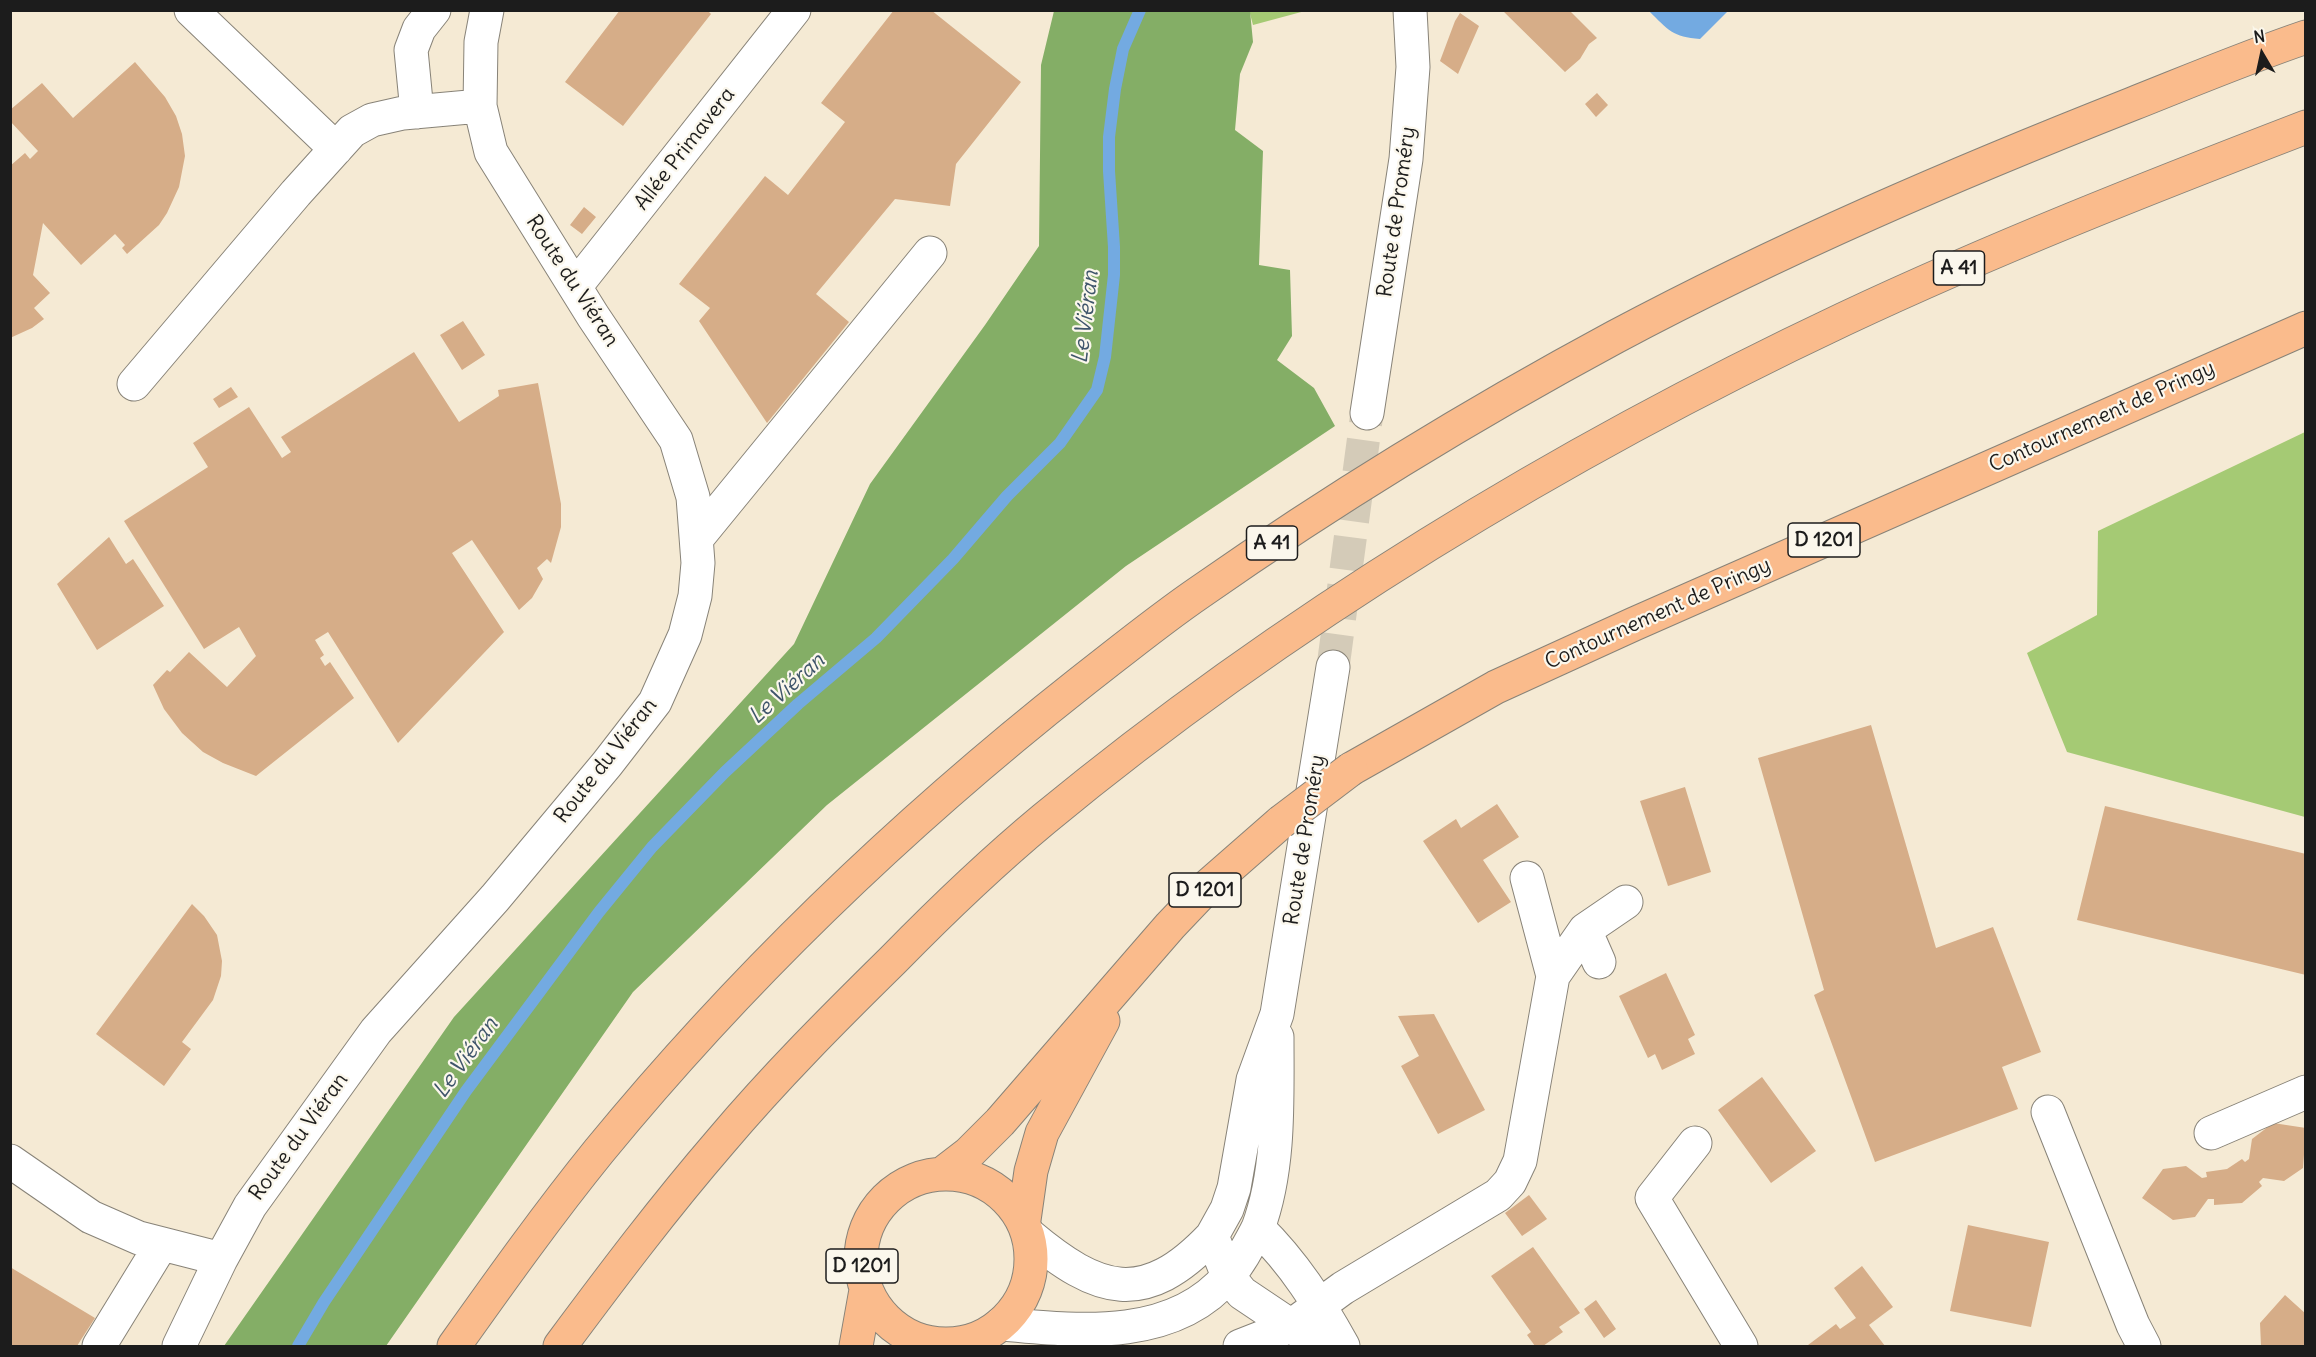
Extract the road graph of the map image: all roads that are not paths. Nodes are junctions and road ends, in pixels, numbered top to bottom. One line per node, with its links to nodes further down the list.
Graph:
1 (191, 10): 10 (street)
2 (434, 10): 8 (street)
3 (487, 10): 7 (street, Route du Viéran)
4 (794, 10): 12 (street, Allée Primavera)
5 (1410, 10): 15 (street, Route de Proméry)
6 (2306, 37): 44 (highway, A 41)
7 (480, 106): 8 (street); 12 (street, Route du Viéran)
8 (417, 112): 10 (street)
9 (2306, 127): 45 (highway, A 41)
10 (336, 149): 14 (street)
11 (930, 252): 16 (street)
12 (575, 287): 16 (street, Route du Viéran)
13 (2306, 328): 22 (highway, Contournement de Pringy / D 1201, bridge)
14 (134, 384)
15 (1367, 413)
16 (698, 537): 35 (street, Route du Viéran)
17 (1333, 667): 24 (street, Route de Proméry)
18 (1527, 878): 23 (street)
19 (1626, 902): 20 (street)
20 (1584, 930): 21 (street); 23 (street)
21 (1599, 962)
22 (1135, 965): 30 (highway, Contournement de Pringy / D 1201); 31 (highway, Contournement de Pringy / D 1201)
23 (1553, 976): 38 (street)
24 (1277, 1014): 32 (street, Route de Proméry); 33 (street, Route de Proméry)
25 (2306, 1092): 27 (street)
26 (2048, 1112): 51 (street)
27 (2211, 1133)
28 (1695, 1143): 50 (street)
29 (10, 1161): 34 (street)
30 (943, 1173): 31 (highway, Contournement de Pringy / D 1201); 37 (highway, Contournement de Pringy / D 1201)
31 (1026, 1228): 33 (street, Route de Proméry); 39 (highway, Contournement de Pringy / D 1201)
32 (1258, 1228): 36 (street, Route de Proméry); 38 (street)
33 (1212, 1236): 36 (street)
34 (161, 1245): 35 (street); 42 (street)
35 (221, 1259): 43 (street, Route du Viéran)
36 (1228, 1276): 39 (street, Route de Proméry); 40 (street)
37 (866, 1290): 41 (highway, Contournement de Pringy / D 1201); 46 (highway, Contournement de Pringy / D 1201)
38 (1319, 1304): 40 (street); 49 (street)
39 (1001, 1324): 41 (highway, Contournement de Pringy / D 1201)
40 (1291, 1326): 47 (street); 48 (street)
41 (934, 1346)
42 (99, 1347)
43 (179, 1347)
44 (454, 1347)
45 (560, 1347)
46 (856, 1347)
47 (1240, 1347)
48 (1321, 1347)
49 (1343, 1347)
50 (1741, 1347)
51 (2144, 1347)

